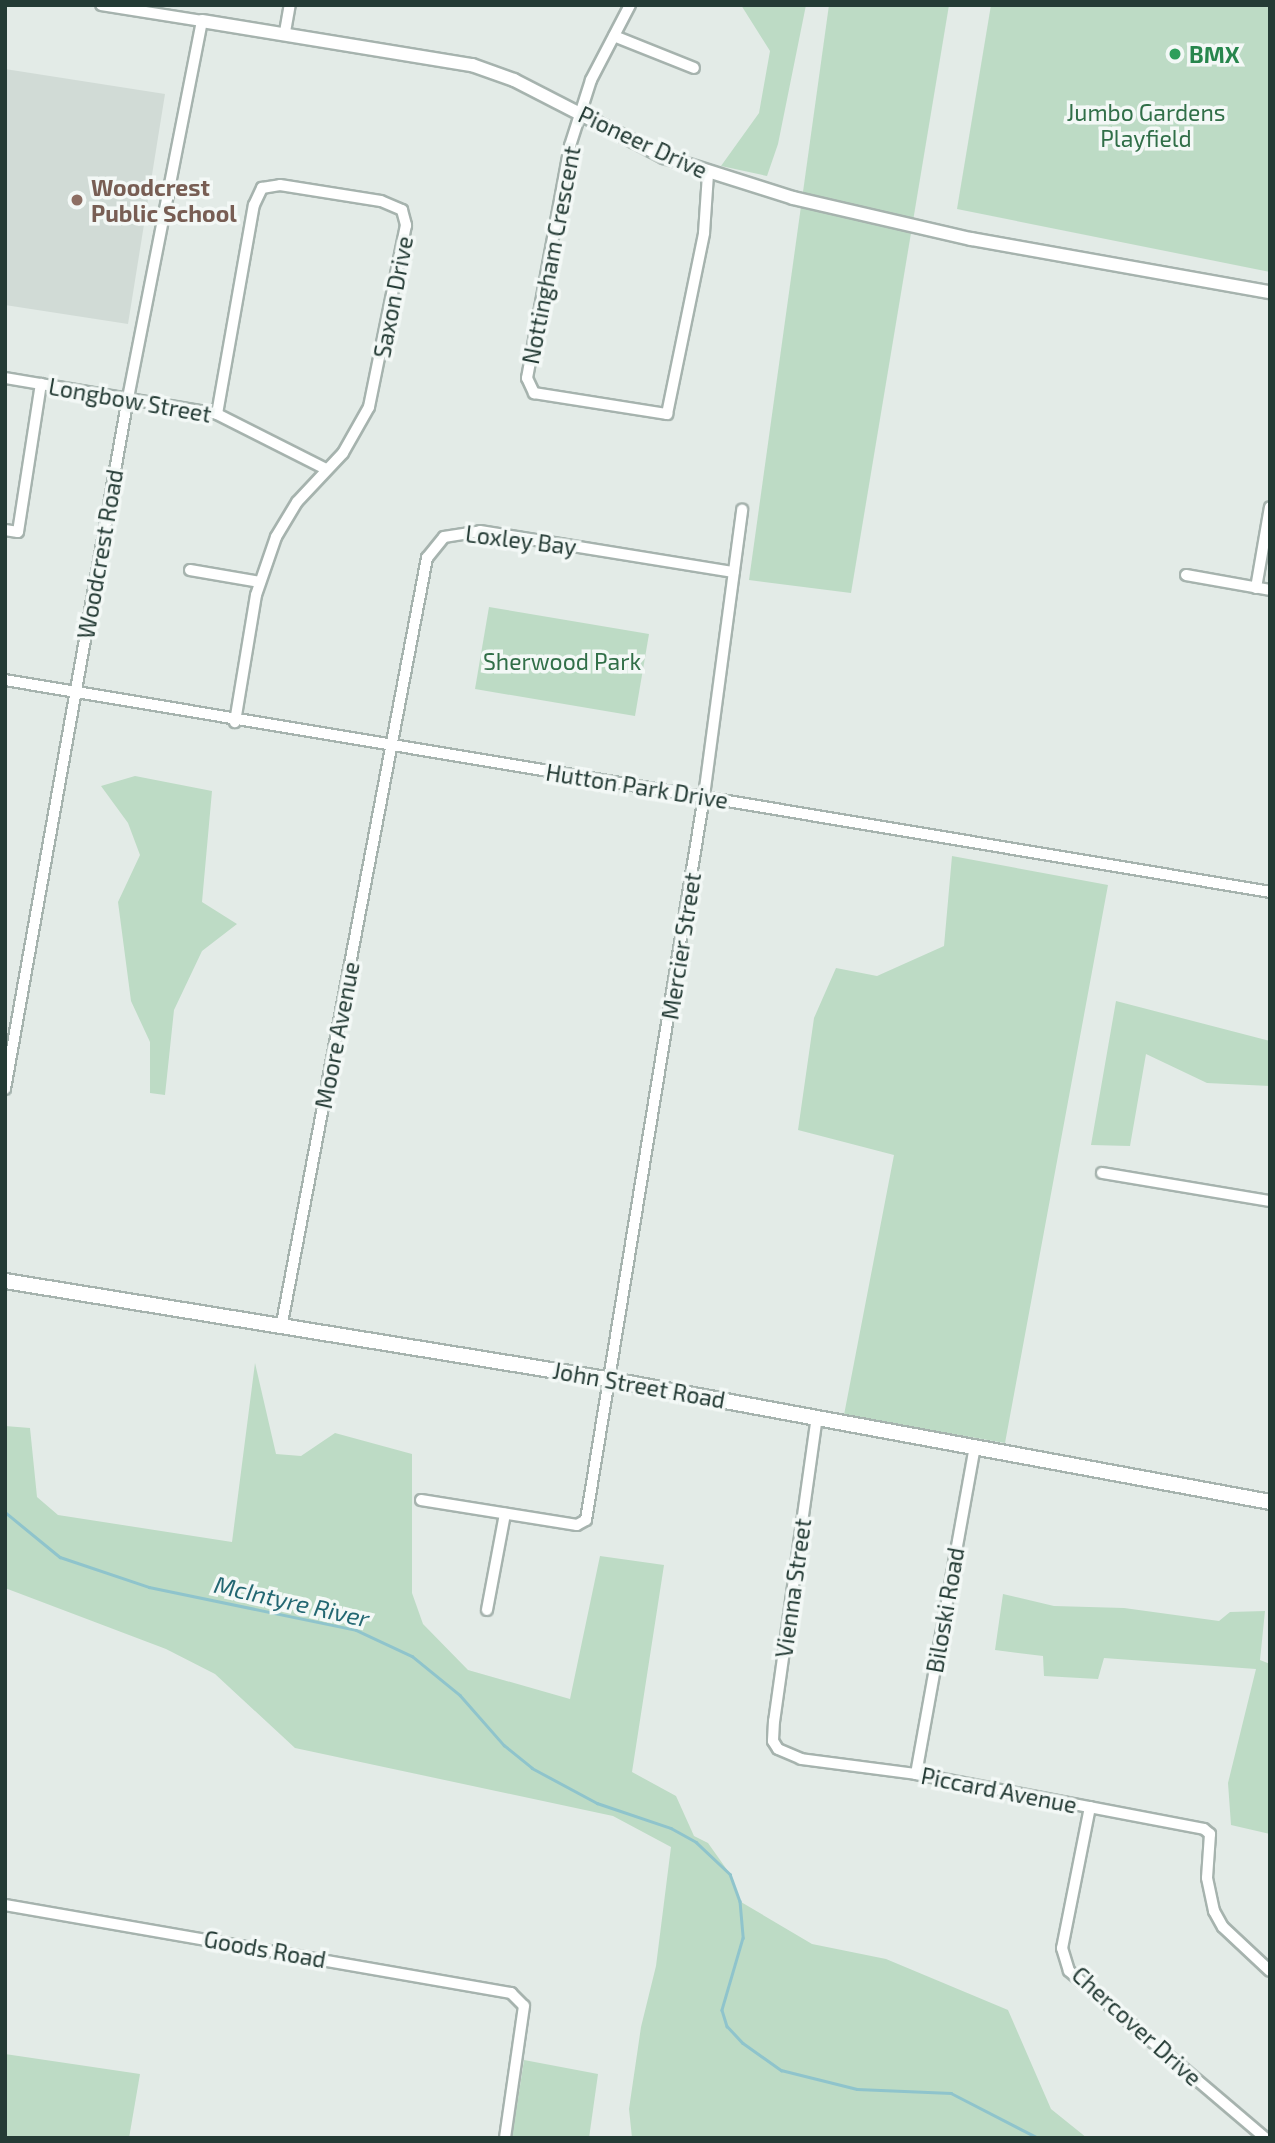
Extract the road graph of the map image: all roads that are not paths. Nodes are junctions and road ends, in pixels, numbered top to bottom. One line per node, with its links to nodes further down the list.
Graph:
1 (289, 5): 5 (street)
2 (630, 5): 6 (street)
3 (107, 6): 4 (street, Pioneer Drive)
4 (202, 21): 5 (street, Pioneer Drive); 13 (street, Woodcrest Road)
5 (285, 32): 8 (street, Pioneer Drive)
6 (614, 36): 7 (street); 8 (street)
7 (694, 68)
8 (580, 114): 9 (street, Pioneer Drive); 9 (street, Nottingham Crescent)
9 (708, 174): 10 (street, Pioneer Drive)
10 (1270, 292)
11 (5, 378): 12 (street, Longbow Street)
12 (41, 384): 13 (street, Longbow Street); 18 (street)
13 (128, 398): 14 (street, Longbow Street); 26 (street, Woodcrest Road)
14 (217, 414): 15 (street, Longbow Street); 15 (street, Saxon Drive)
15 (326, 469): 22 (street, Saxon Drive)
16 (1270, 507): 23 (street)
17 (742, 510): 20 (street, Mercier Street)
18 (5, 530)
19 (190, 570): 22 (street)
20 (734, 572): 28 (street, Loxley Bay); 29 (street, Mercier Street)
21 (1186, 575): 23 (street)
22 (260, 582): 27 (street, Saxon Drive)
23 (1256, 588): 24 (street)
24 (1270, 590)
25 (5, 680): 26 (street, Hutton Park Drive)
26 (76, 691): 27 (street, Hutton Park Drive); 31 (street, Woodcrest Road)
27 (235, 722): 28 (street, Hutton Park Drive)
28 (392, 748): 29 (street, Hutton Park Drive); 35 (street, Moore Avenue)
29 (704, 796): 30 (street, Hutton Park Drive); 36 (street, Mercier Street)
30 (1270, 892)
31 (5, 1089)
32 (1102, 1173): 33 (street)
33 (1270, 1201)
34 (5, 1282): 35 (main road, John Street Road)
35 (282, 1323): 36 (main road, John Street Road)
36 (612, 1380): 37 (main road, John Street Road); 41 (street, Mercier Street)
37 (817, 1416): 38 (main road, John Street Road); 43 (street, Vienna Street)
38 (975, 1446): 40 (main road, John Street Road); 44 (street, Biloski Road)
39 (421, 1500): 41 (street)
40 (1270, 1502)
41 (506, 1514): 42 (street)
42 (487, 1610)
43 (786, 1755): 44 (street, Piccard Avenue)
44 (916, 1774): 45 (street, Piccard Avenue)
45 (1090, 1807): 47 (street, Piccard Avenue); 49 (street, Chercover Drive)
46 (5, 1905): 48 (street, Goods Road)
47 (1270, 1971)
48 (505, 2138)
49 (1265, 2138)

